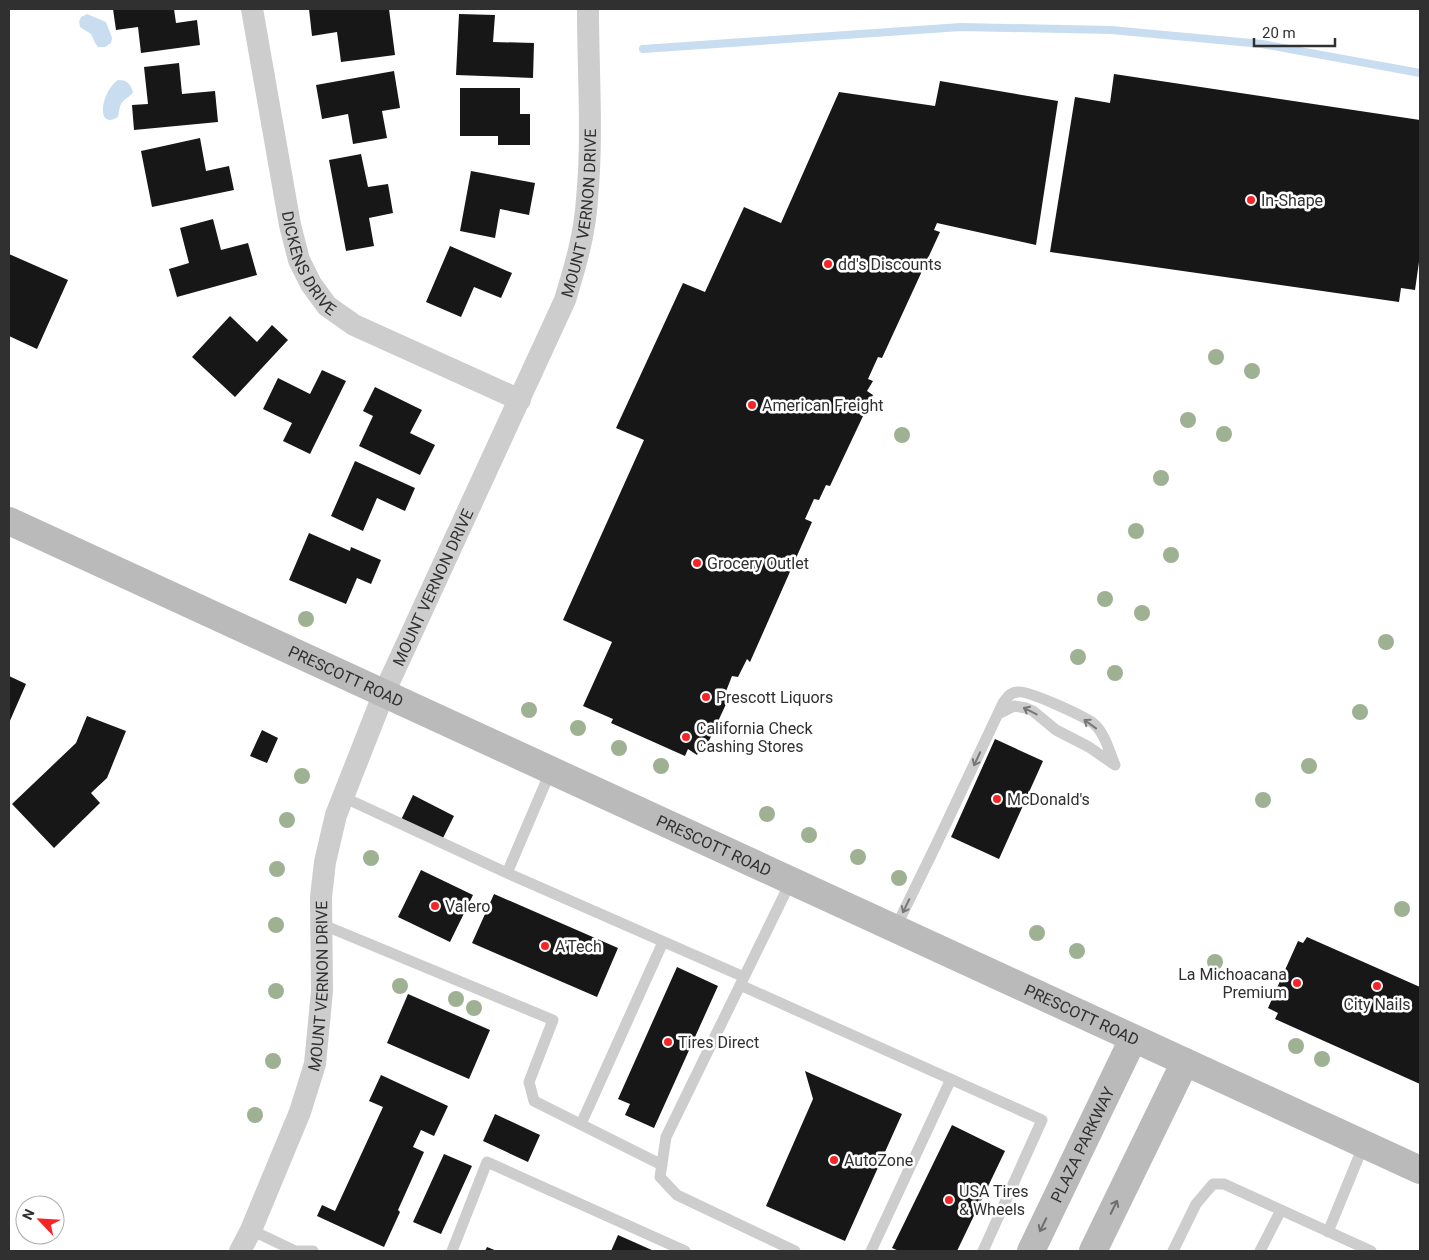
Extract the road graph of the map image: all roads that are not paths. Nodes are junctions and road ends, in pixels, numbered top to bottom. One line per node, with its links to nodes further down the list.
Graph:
1 (252, 9): 3 (street, DICKENS DRIVE)
2 (588, 9): 3 (street, MOUNT VERNON DRIVE)
3 (520, 400): 5 (street, MOUNT VERNON DRIVE)
4 (9, 521): 5 (main road, PRESCOTT ROAD)
5 (384, 693): 7 (main road, PRESCOTT ROAD); 8 (street, MOUNT VERNON DRIVE)
6 (998, 714): 6 (lane); 12 (lane, one-way to 12)
7 (550, 770): 9 (lane); 10 (main road, PRESCOTT ROAD)
8 (343, 797): 9 (lane); 11 (street, MOUNT VERNON DRIVE)
9 (507, 873): 13 (lane)
10 (791, 881): 12 (main road, PRESCOTT ROAD); 14 (lane)
11 (321, 924): 18 (lane); 23 (street, MOUNT VERNON DRIVE)
12 (895, 929): 15 (main road, PRESCOTT ROAD)
13 (663, 942): 14 (lane); 18 (lane)
14 (742, 981): 17 (lane); 20 (lane)
15 (1133, 1039): 16 (main road, PRESCOTT ROAD); 34 (main road, PLAZA PARKWAY, one-way to 34)
16 (1185, 1062): 19 (main road, PRESCOTT ROAD); 35 (main road, one-way to 16)
17 (951, 1079): 32 (lane); 33 (lane)
18 (581, 1124): 20 (lane)
19 (1364, 1144): 21 (main road, PRESCOTT ROAD); 24 (lane)
20 (662, 1165): 31 (lane)
21 (1420, 1170)
22 (1281, 1210): 24 (lane); 36 (lane); 37 (lane)
23 (251, 1230): 26 (street, MOUNT VERNON DRIVE); 27 (lane)
24 (1328, 1232): 25 (lane)
25 (1349, 1247): 38 (lane)
26 (240, 1251)
27 (295, 1251): 28 (lane)
28 (313, 1251)
29 (452, 1251): 30 (lane)
30 (685, 1251)
31 (795, 1251)
32 (871, 1251)
33 (984, 1251)
34 (1031, 1251)
35 (1093, 1251)
36 (1173, 1251)
37 (1260, 1251)
38 (1371, 1251)

